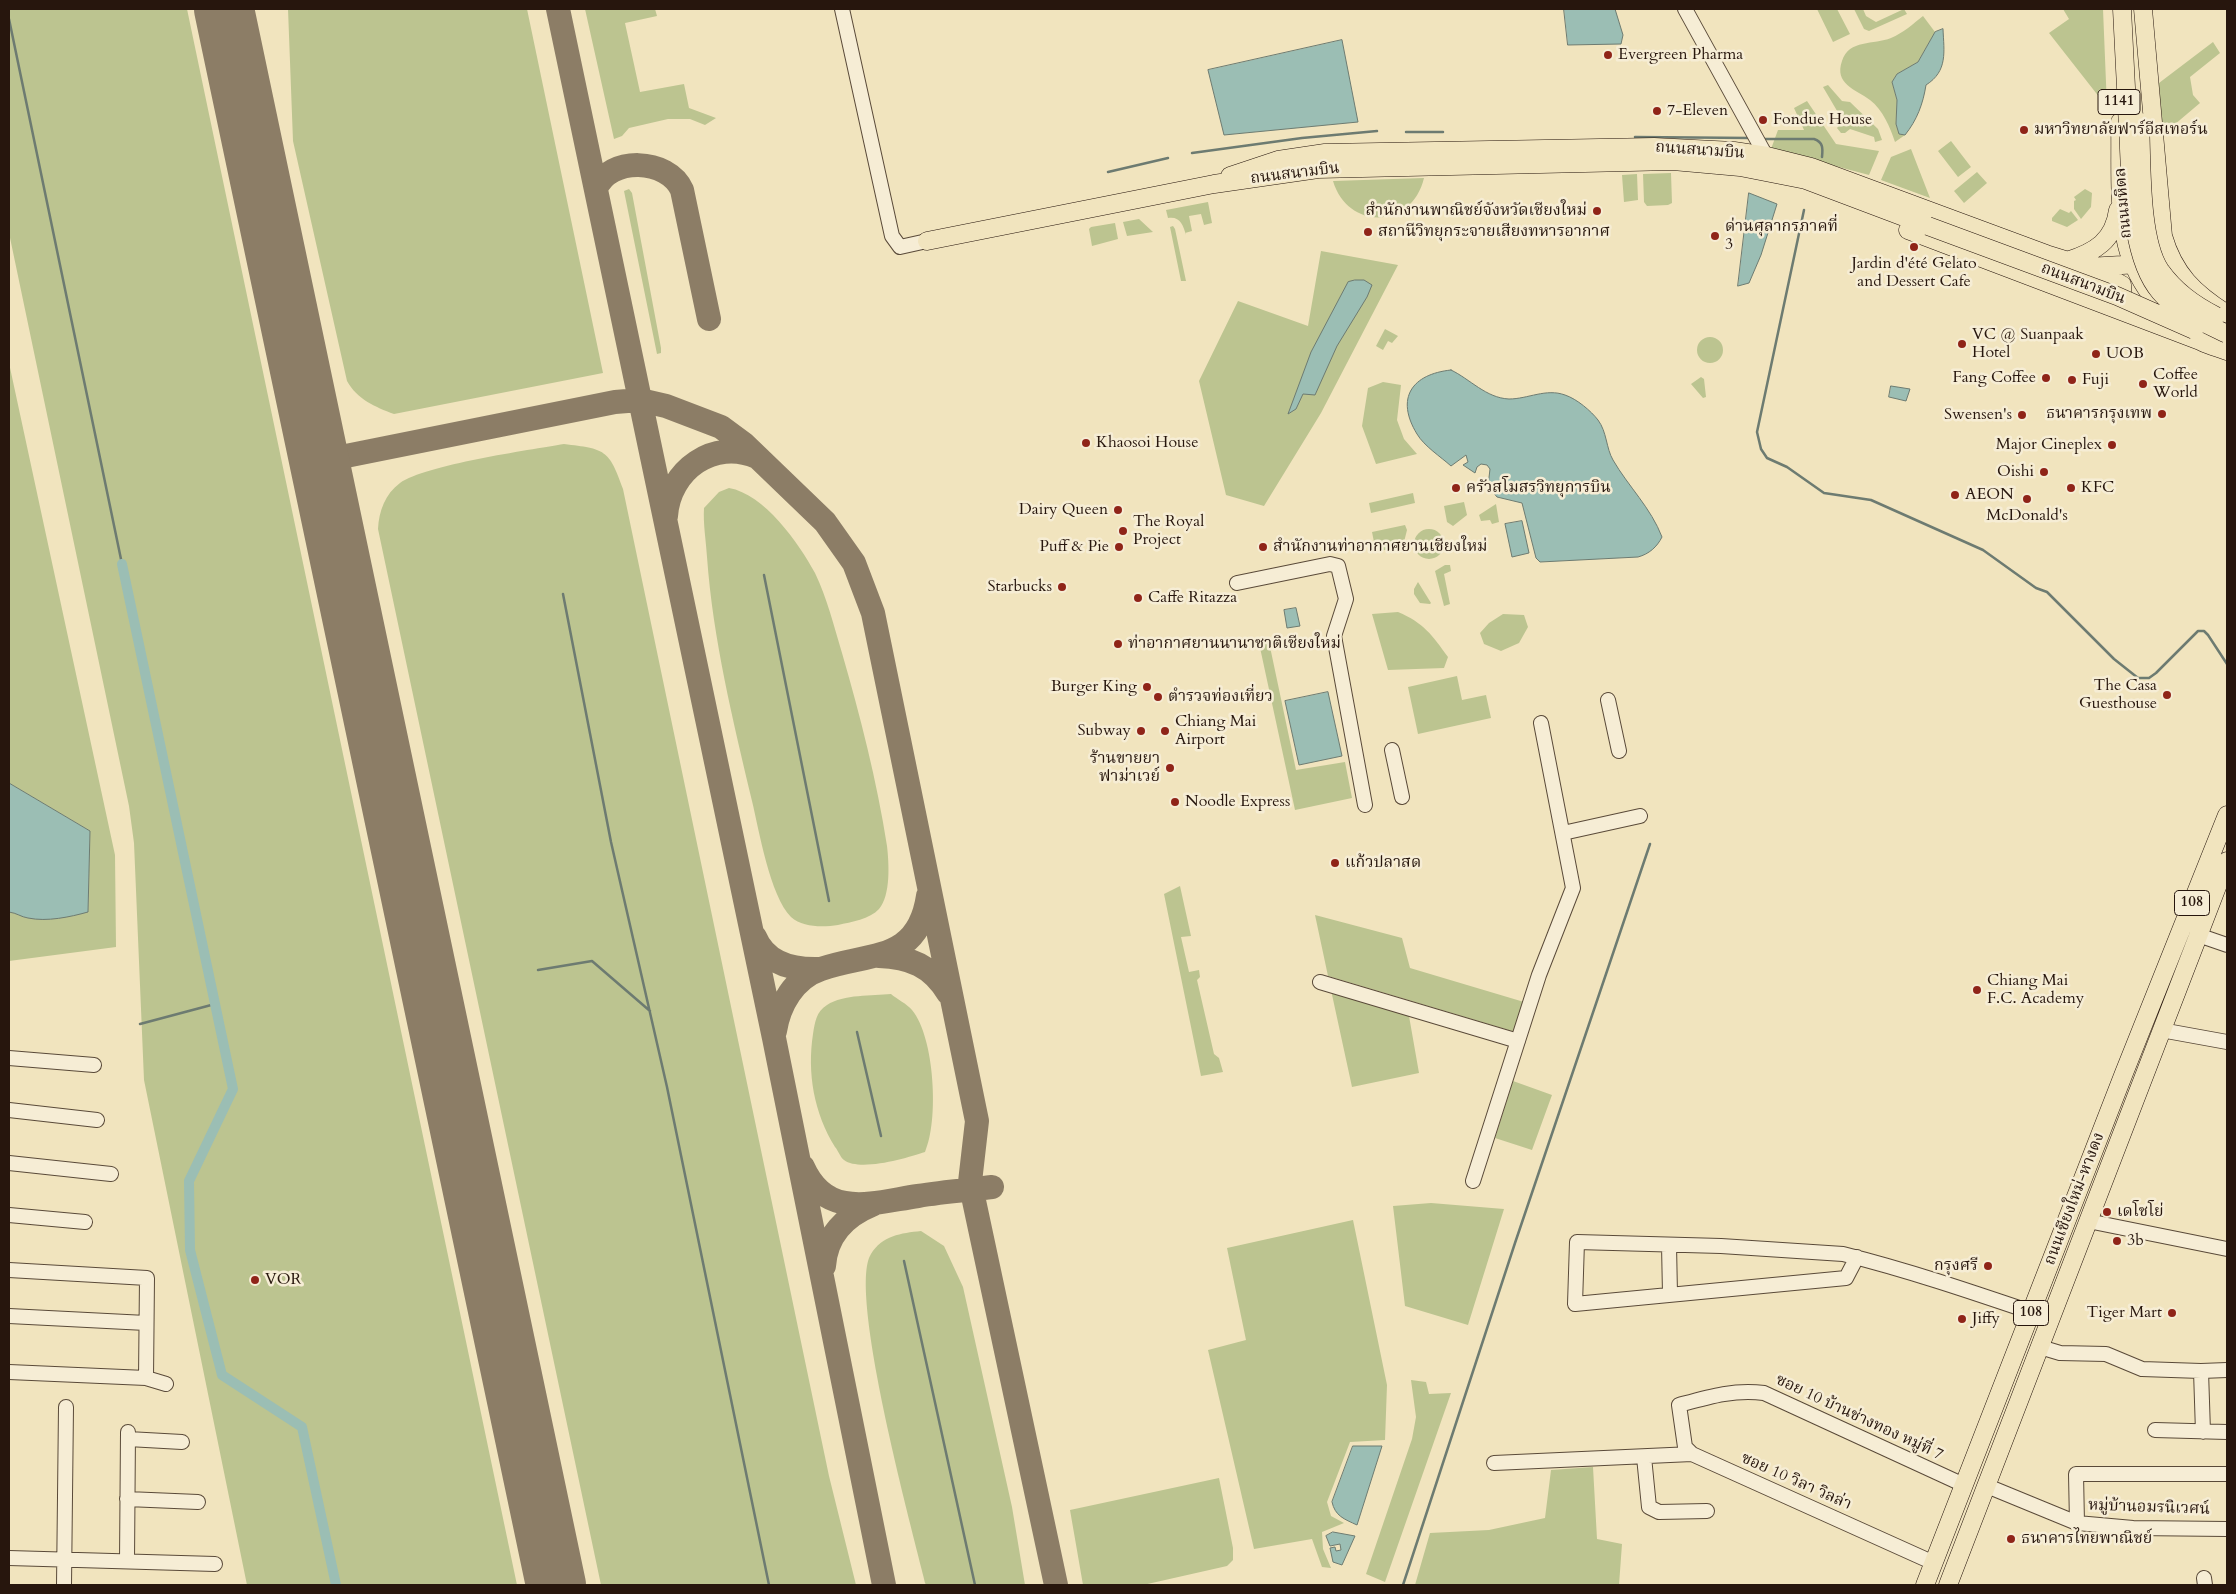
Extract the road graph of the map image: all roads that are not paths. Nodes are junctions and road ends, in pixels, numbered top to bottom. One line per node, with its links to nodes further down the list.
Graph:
1 (842, 9): 11 (street)
2 (1685, 9): 7 (street)
3 (2114, 9): 8 (main road, ถนนมหิดล / 1141)
4 (2122, 9): 20 (main road, ถนนมหิดล / 1141, bridge)
5 (2133, 9): 19 (main road, ถนนมหิดล / 1141, bridge)
6 (2143, 9): 9 (main road, 1141)
7 (1762, 152): 11 (main road, ถนนสนามบิน / 1141); 12 (main road, ถนนสนามบิน / 1141); 17 (main road, ถนนสนามบิน / 1141); 22 (main road, ถนนสนามบิน / 1141, bridge)
8 (2120, 165): 9 (main road); 10 (main road, ถนนมหิดล / 1141)
9 (2157, 165): 13 (main road, 1141)
10 (2120, 195): 12 (main road); 14 (main road, ถนนมหิดล / 1141)
11 (927, 241)
12 (2066, 261): 15 (main road, ถนนสนามบิน / 1141)
13 (2174, 264): 14 (main road, ถนนสนามบิน / 1141); 16 (main road); 18 (main road, 1141)
14 (2133, 265): 15 (main road, ถนนสนามบิน / 1141); 16 (main road, ถนนมหิดล / 1141)
15 (2088, 267): 17 (main road)
16 (2154, 298): 17 (main road); 21 (main road, ถนนมหิดล / 1141)
17 (2112, 306): 21 (main road, ถนนสนามบิน / 1141)
18 (2227, 314)
19 (2227, 322)
20 (2227, 334)
21 (2203, 342): 23 (main road, ถนนมหิดล / 1141)
22 (2227, 343)
23 (2227, 351)
24 (1237, 583): 30 (street)
25 (1608, 700): 28 (street)
26 (1541, 723): 33 (street)
27 (1392, 750): 29 (street)
28 (1619, 751)
29 (1402, 797)
30 (1364, 805)
31 (2227, 815): 38 (main road, ถนนเชียงใหม่-หางดง / 108)
32 (1640, 816): 33 (street)
33 (1563, 832): 40 (street)
34 (2227, 863): 35 (main road, ถนนเชียงใหม่-หางดง / 108)
35 (2198, 935): 36 (street); 38 (main road, ถนนเชียงใหม่-หางดง / 108)
36 (2227, 946)
37 (1320, 982): 40 (street)
38 (2165, 994): 39 (main road, ถนนเชียงใหม่-หางดง / 108); 57 (main road, ถนนเชียงใหม่-หางดง / 108)
39 (2161, 1030): 41 (street); 50 (main road, ถนนเชียงใหม่-หางดง / 108)
40 (1518, 1041): 48 (street)
41 (2227, 1042)
42 (9, 1058): 43 (street)
43 (94, 1065)
44 (9, 1110): 45 (street)
45 (97, 1120)
46 (9, 1163): 47 (street)
47 (111, 1174)
48 (1473, 1181)
49 (9, 1215): 51 (street)
50 (2088, 1221): 53 (street); 60 (main road, ถนนเชียงใหม่-หางดง / 108)
51 (86, 1222)
52 (1669, 1245): 54 (street); 56 (street); 56 (street)
53 (2227, 1249)
54 (1857, 1257): 56 (street); 57 (street)
55 (9, 1270): 59 (street)
56 (1670, 1294)
57 (2031, 1312): 75 (main road, ถนนเชียงใหม่-หางดง / 108)
58 (9, 1316): 59 (street)
59 (146, 1323): 64 (street)
60 (2040, 1347): 62 (street); 76 (main road, ถนนเชียงใหม่-หางดง / 108)
61 (2227, 1370): 62 (street)
62 (2201, 1371): 68 (street)
63 (9, 1372): 64 (street)
64 (146, 1378): 65 (street)
65 (166, 1384)
66 (66, 1407): 84 (street)
67 (2155, 1430): 68 (street)
68 (2203, 1432): 69 (street)
69 (2227, 1432)
70 (182, 1442): 77 (street)
71 (1692, 1454): 72 (street); 75 (street, ซอย 10 บ้านช่างทอง หมู่ที่ 7); 83 (street, ซอย 10 วิลา วิลล่า)
72 (1644, 1456): 73 (street); 79 (street)
73 (1494, 1463)
74 (2227, 1474): 80 (street)
75 (1964, 1485): 83 (main road, ถนนเชียงใหม่-หางดง / 108)
76 (1987, 1486): 80 (street, หมู่บ้านอมรนิเวศน์); 86 (main road, ถนนเชียงใหม่-หางดง / 108)
77 (127, 1499): 78 (street); 85 (street)
78 (198, 1502)
79 (1707, 1511)
80 (2077, 1523): 81 (street, หมู่บ้านอมรนิเวศน์)
81 (2227, 1528)
82 (9, 1558): 84 (street)
83 (1936, 1558): 86 (main road); 89 (main road, ถนนเชียงใหม่-หางดง / 108)
84 (64, 1560): 85 (street); 88 (street)
85 (127, 1561): 87 (street)
86 (1957, 1562): 90 (main road, ถนนเชียงใหม่-หางดง / 108)
87 (215, 1564)
88 (64, 1585)
89 (1925, 1585)
90 (1948, 1585)

